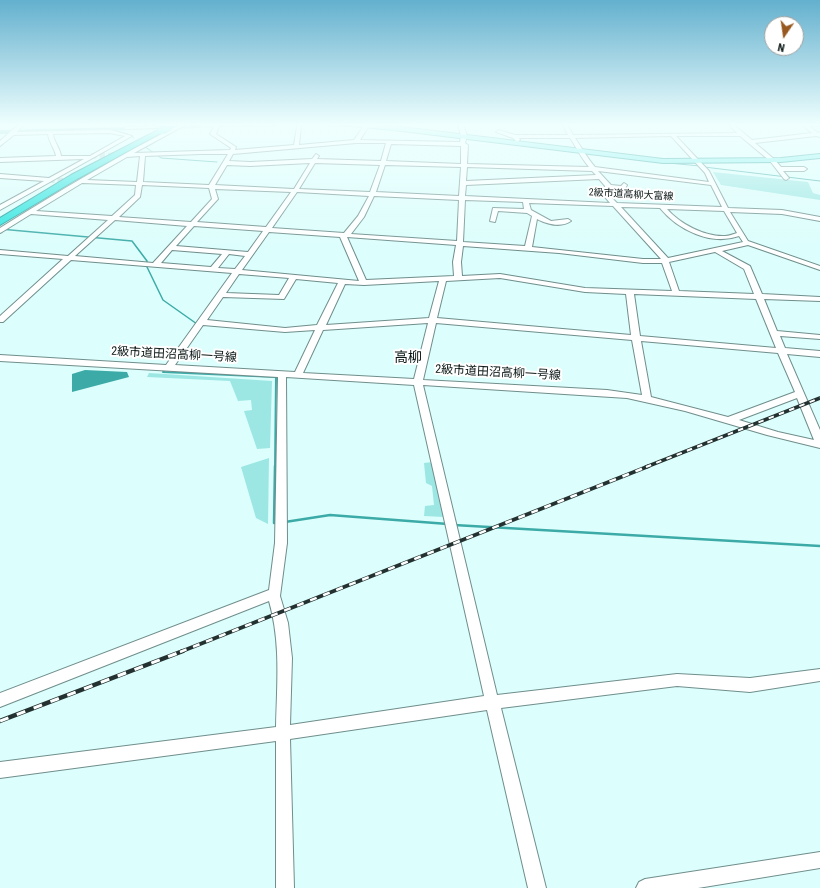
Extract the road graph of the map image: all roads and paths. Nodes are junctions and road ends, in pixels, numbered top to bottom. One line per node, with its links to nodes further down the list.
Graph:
1 (74, 165): 21 (street)
2 (88, 165): 41 (highway)
3 (96, 165): 46 (highway)
4 (107, 165): 22 (street)
5 (141, 165): 23 (street)
6 (224, 165): 29 (street)
7 (312, 165): 30 (street)
8 (382, 165): 31 (street)
9 (464, 165): 24 (street)
10 (478, 165): 14 (street)
11 (591, 165): 14 (street)
12 (701, 165): 25 (street)
13 (777, 165): 15 (street)
14 (594, 169): 18 (street); 25 (street)
15 (780, 169): 16 (street); 20 (street)
16 (804, 169)
17 (0, 176): 21 (street)
18 (600, 177): 19 (street); 28 (street)
19 (578, 178): 24 (street); 26 (street)
20 (786, 178)
21 (49, 180): 36 (street)
22 (80, 181): 23 (street, 2級市道高柳大富線); 39 (street)
23 (139, 183): 29 (street, 2級市道高柳大富線); 42 (street)
24 (463, 183): 32 (street)
25 (713, 184): 37 (street)
26 (587, 185)
27 (624, 185): 28 (street)
28 (608, 186): 34 (street)
29 (211, 187): 30 (street, 2級市道高柳大富線); 47 (street)
30 (296, 190): 31 (street, 2級市道高柳大富線); 48 (street)
31 (374, 194): 32 (street, 2級市道高柳大富線); 51 (street)
32 (462, 198): 33 (street, 2級市道高柳大富線); 52 (street)
33 (525, 200): 34 (street, 2級市道高柳大富線); 38 (street)
34 (614, 205): 35 (street, 2級市道高柳大富線); 61 (street)
35 (662, 207): 37 (street, 2級市道高柳大富線); 50 (street)
36 (0, 208)
37 (726, 210): 43 (street, 2級市道高柳大富線); 50 (street)
38 (528, 211): 40 (street); 44 (street)
39 (30, 212): 42 (street); 49 (street)
40 (535, 215): 45 (street); 55 (street)
41 (0, 216)
42 (113, 218): 47 (street); 60 (street)
43 (820, 219)
44 (493, 221)
45 (568, 221)
46 (0, 222)
47 (191, 224): 48 (street); 54 (street)
48 (268, 229): 51 (street); 59 (street)
49 (0, 231)
50 (741, 234): 53 (street)
51 (346, 235): 52 (street); 70 (street)
52 (460, 243): 55 (street); 68 (street)
53 (749, 243): 56 (street); 63 (street)
54 (170, 248): 58 (street); 62 (street)
55 (528, 249): 61 (street)
56 (716, 250): 61 (street); 74 (street)
57 (0, 252): 60 (street)
58 (227, 252): 59 (street); 64 (street)
59 (251, 254): 65 (street)
60 (69, 258): 62 (street); 76 (street)
61 (665, 261): 72 (street)
62 (155, 265): 64 (street)
63 (820, 268)
64 (213, 270): 65 (street)
65 (238, 272): 66 (street); 73 (street)
66 (293, 277): 69 (street); 73 (street)
67 (443, 278): 68 (street); 70 (street); 77 (street)
68 (458, 278): 71 (street)
69 (342, 282): 70 (street); 79 (street)
70 (364, 283)
71 (630, 292): 72 (street); 82 (street)
72 (676, 293): 74 (street)
73 (221, 295): 78 (street)
74 (759, 297): 75 (street); 80 (street)
75 (820, 300)
76 (0, 320)
77 (432, 320): 79 (street); 82 (street); 89 (street)
78 (202, 322): 79 (street); 86 (street)
79 (321, 327): 88 (street)
80 (774, 333): 81 (street); 83 (street)
81 (820, 337)
82 (636, 338): 83 (street); 91 (street)
83 (781, 351): 84 (street); 90 (street)
84 (820, 354)
85 (0, 358): 86 (street, 2級市道田沼高柳一号線)
86 (169, 367): 87 (street, 2級市道田沼高柳一号線)
87 (282, 374): 88 (street, 2級市道田沼高柳一号線); 94 (street)
88 (298, 375): 89 (street, 2級市道田沼高柳一号線)
89 (418, 382): 91 (street, 2級市道田沼高柳一号線); 97 (street)
90 (799, 394): 92 (street); 93 (street)
91 (647, 398): 92 (street, 2級市道田沼高柳一号線)
92 (729, 420): 93 (street, 2級市道田沼高柳一号線)
93 (820, 444)
94 (274, 593): 96 (street); 98 (street)
95 (820, 675): 97 (street)
96 (0, 700)
97 (492, 702): 98 (street); 102 (street)
98 (283, 733): 99 (street); 101 (street)
99 (0, 770)
100 (820, 860): 103 (street)
101 (285, 888)
102 (537, 888)
103 (645, 888)

